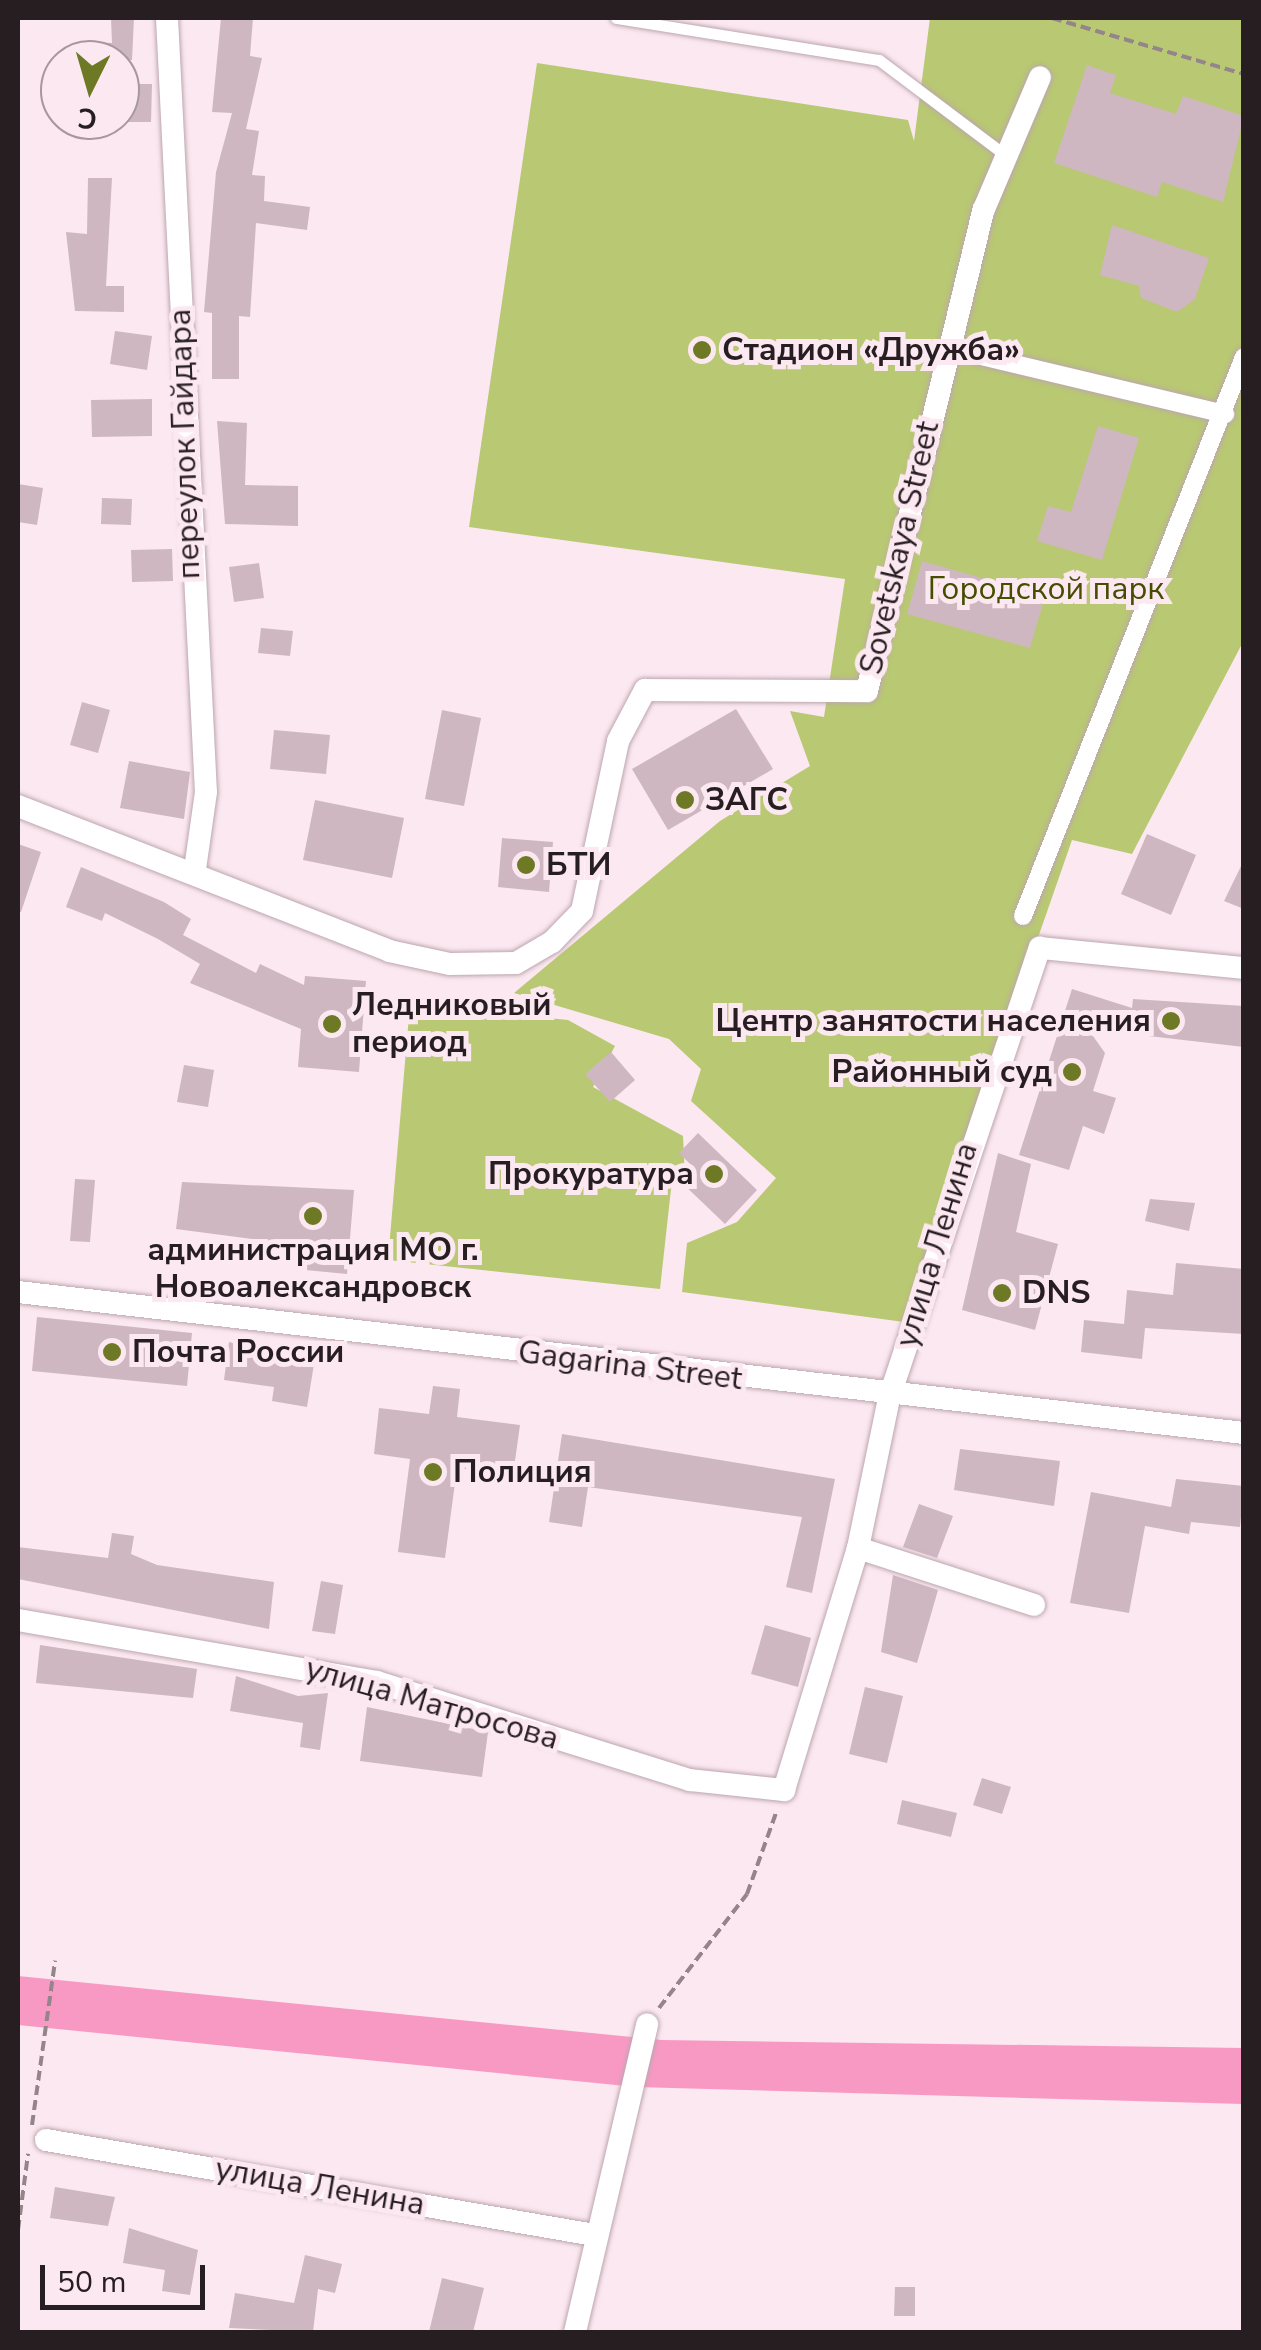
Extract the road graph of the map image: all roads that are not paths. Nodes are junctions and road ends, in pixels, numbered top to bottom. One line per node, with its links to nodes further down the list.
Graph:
1 (168, 18): 9 (street, переулок Гайдара)
2 (616, 18): 4 (lane)
3 (1040, 77): 4 (street, Sovetskaya Street)
4 (1009, 158): 5 (street, Sovetskaya Street)
5 (948, 348): 7 (street); 9 (street, Sovetskaya Street)
6 (1244, 358): 7 (street)
7 (1224, 414): 10 (street)
8 (18, 806): 9 (street, Sovetskaya Street)
9 (195, 868)
10 (1023, 916)
11 (1244, 968): 13 (street, улица Ленина)
12 (18, 1292): 13 (street, Gagarina Street)
13 (888, 1398): 14 (street, Gagarina Street); 15 (street, улица Ленина)
14 (1244, 1433)
15 (858, 1548): 16 (street); 18 (street, улица Ленина)
16 (1034, 1605)
17 (18, 1620): 18 (street, улица Матросова)
18 (784, 1790)
19 (647, 2024): 21 (street)
20 (46, 2140): 21 (street, улица Ленина)
21 (594, 2235): 22 (street)
22 (575, 2332)

